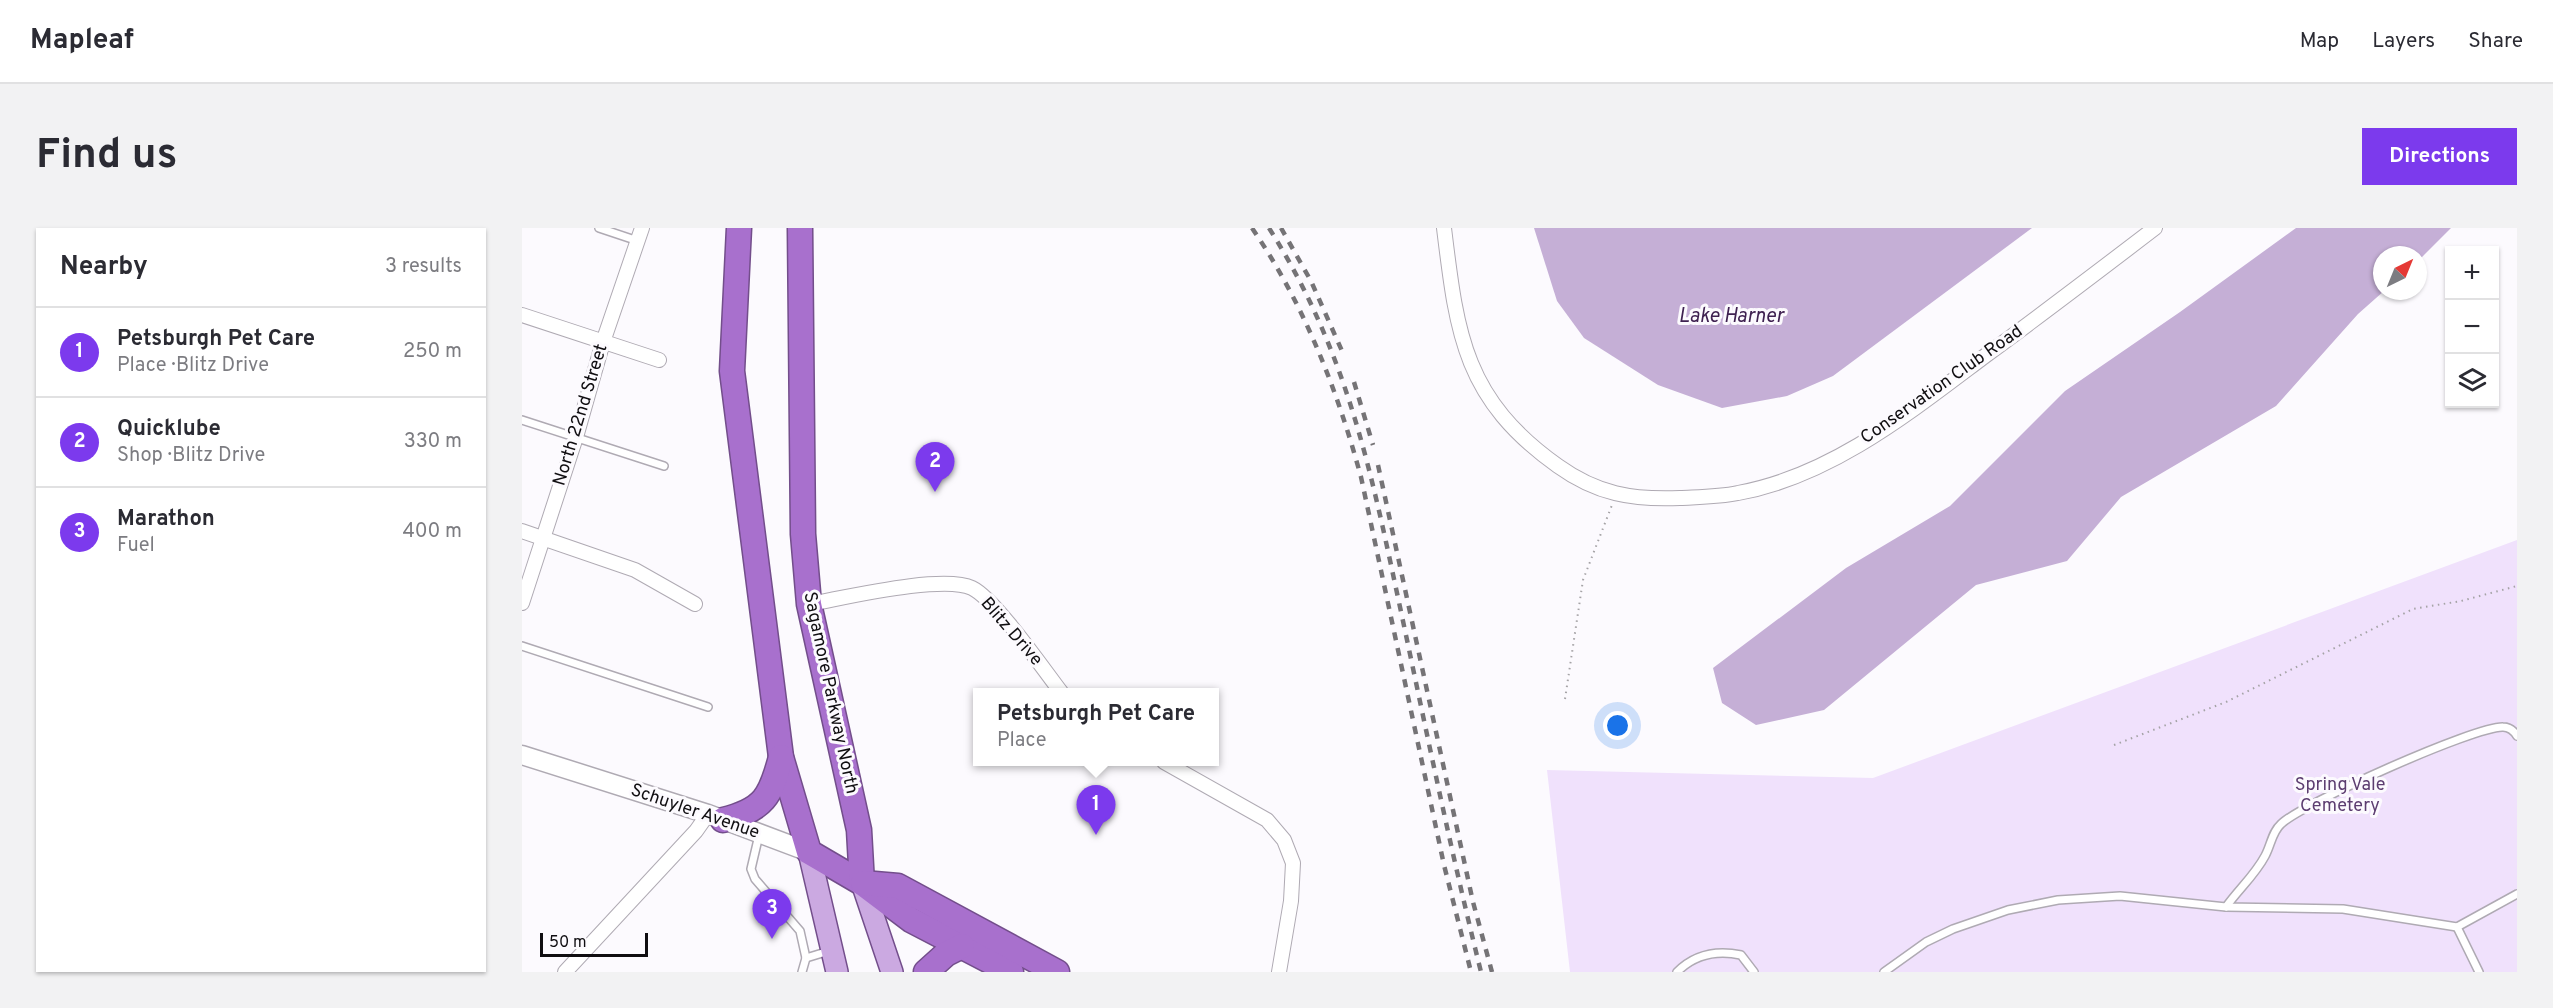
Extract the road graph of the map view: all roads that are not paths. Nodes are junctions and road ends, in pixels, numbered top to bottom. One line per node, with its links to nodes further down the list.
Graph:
1 (599, 228): 6 (lane)
2 (739, 228): 23 (highway)
3 (800, 228): 17 (highway, Sagamore Parkway North)
4 (1444, 228): 5 (street, Conservation Club Road)
5 (2155, 228)
6 (640, 234): 8 (street, North 22nd Street)
7 (522, 315): 8 (street)
8 (603, 342): 9 (street); 11 (street, North 22nd Street)
9 (659, 360)
10 (522, 420): 11 (lane)
11 (576, 437): 12 (lane); 14 (street, North 22nd Street)
12 (664, 466)
13 (522, 531): 14 (street)
14 (543, 538): 15 (street, North 22nd Street); 16 (street)
15 (522, 603)
16 (695, 604)
17 (809, 604): 19 (street, Blitz Drive); 28 (highway, Sagamore Parkway North)
18 (522, 646): 20 (lane)
19 (1057, 688)
20 (708, 706)
21 (2517, 736): 30 (lane)
22 (522, 754): 25 (main road, Schuyler Avenue)
23 (781, 757): 25 (highway); 27 (highway)
24 (1171, 766): 42 (street)
25 (716, 817): 26 (main road, Schuyler Avenue); 35 (street)
26 (759, 835): 27 (main road, Schuyler Avenue); 34 (lane)
27 (809, 852): 28 (highway, Schuyler Avenue); 33 (main road)
28 (862, 883): 32 (highway, Schuyler Avenue); 38 (main road, Sagamore Parkway North); 41 (highway, Schuyler Avenue)
29 (2517, 894): 31 (lane)
30 (2226, 907): 31 (lane); 45 (lane)
31 (2457, 927): 46 (lane)
32 (962, 946): 39 (highway); 40 (highway, Schuyler Avenue)
33 (831, 950): 34 (lane); 37 (main road)
34 (806, 958): 36 (lane)
35 (565, 972)
36 (802, 972)
37 (837, 972)
38 (892, 972)
39 (926, 972)
40 (1011, 972)
41 (1057, 972)
42 (1279, 972)
43 (1677, 972): 44 (lane)
44 (1754, 972)
45 (1884, 972)
46 (2479, 972)

